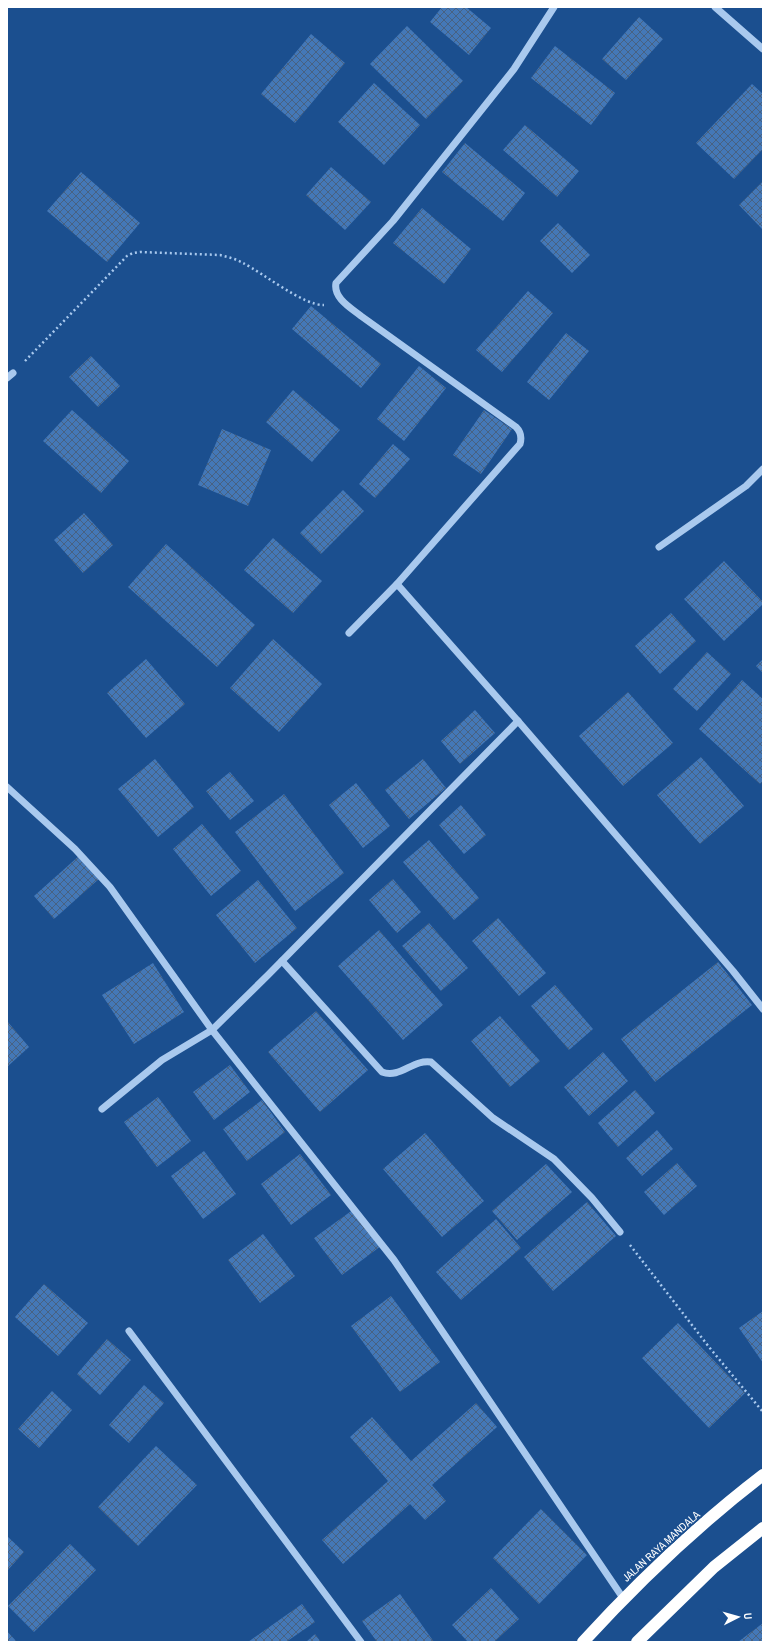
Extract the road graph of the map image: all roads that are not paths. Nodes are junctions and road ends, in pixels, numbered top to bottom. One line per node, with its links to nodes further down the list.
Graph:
1 (554, 7): 8 (street)
2 (715, 7): 3 (street)
3 (763, 49)
4 (14, 373): 5 (street)
5 (7, 378)
6 (763, 469): 7 (street)
7 (659, 547)
8 (397, 584): 9 (street); 10 (street)
9 (349, 633)
10 (518, 721): 12 (street); 13 (street)
11 (7, 787): 14 (street)
12 (282, 961): 14 (street); 16 (street)
13 (763, 1009)
14 (212, 1030): 15 (street); 20 (street)
15 (102, 1109)
16 (620, 1232)
17 (129, 1331): 21 (street)
18 (763, 1475): 20 (highway, JALAN RAYA MANDALA)
19 (763, 1528): 23 (highway)
20 (623, 1598): 22 (highway, JALAN RAYA MANDALA)
21 (361, 1642)
22 (583, 1642)
23 (637, 1642)

